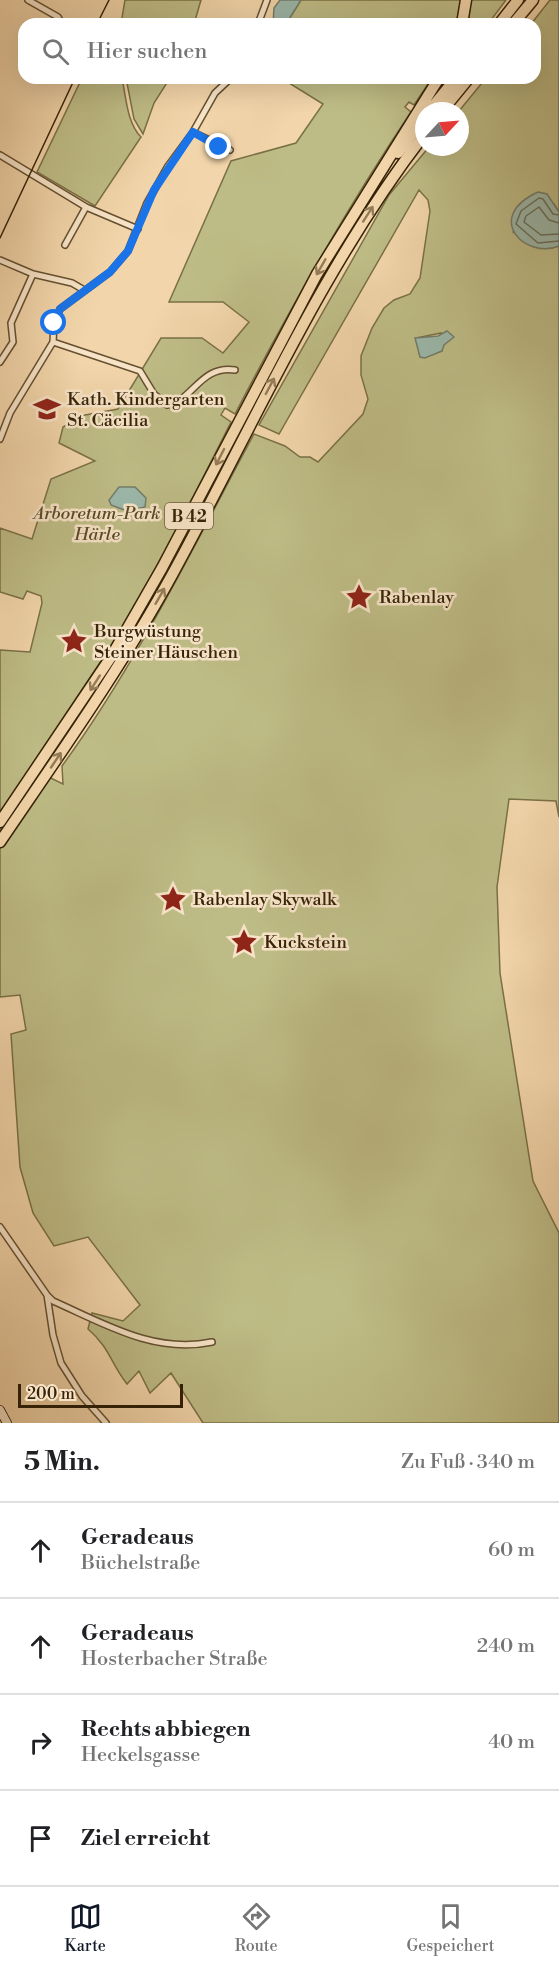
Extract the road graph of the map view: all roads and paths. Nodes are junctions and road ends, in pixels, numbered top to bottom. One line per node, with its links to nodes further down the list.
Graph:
1 (28, 0): 5 (street)
2 (267, 0): 8 (street)
3 (466, 0): 9 (highway)
4 (532, 0): 11 (highway)
5 (38, 3): 7 (street)
6 (515, 3): 10 (highway)
7 (59, 18)
8 (260, 18)
9 (463, 18)
10 (504, 18)
11 (518, 18)
12 (225, 84): 19 (street)
13 (435, 84): 24 (highway, B 42)
14 (451, 84): 16 (highway)
15 (464, 84): 17 (highway)
16 (436, 102)
17 (449, 102)
18 (415, 130): 24 (highway, B 42)
19 (193, 132): 21 (street); 25 (street)
20 (415, 148): 35 (highway, B 42, one-way to 20)
21 (230, 150)
22 (0, 155): 23 (street)
23 (86, 207): 25 (street); 26 (street)
24 (352, 217): 34 (highway, B 42, one-way to 34)
25 (138, 230): 29 (street)
26 (65, 245)
27 (0, 260): 28 (street)
28 (33, 274): 29 (street); 31 (street)
29 (84, 290): 30 (street)
30 (53, 342): 32 (street); 33 (street)
31 (0, 362)
32 (235, 370)
33 (0, 439)
34 (0, 822)
35 (0, 842)
36 (0, 1227): 37 (street)
37 (46, 1295): 38 (street); 41 (street)
38 (212, 1342)
39 (0, 1410): 40 (main road)
40 (8, 1423)
41 (106, 1423)

